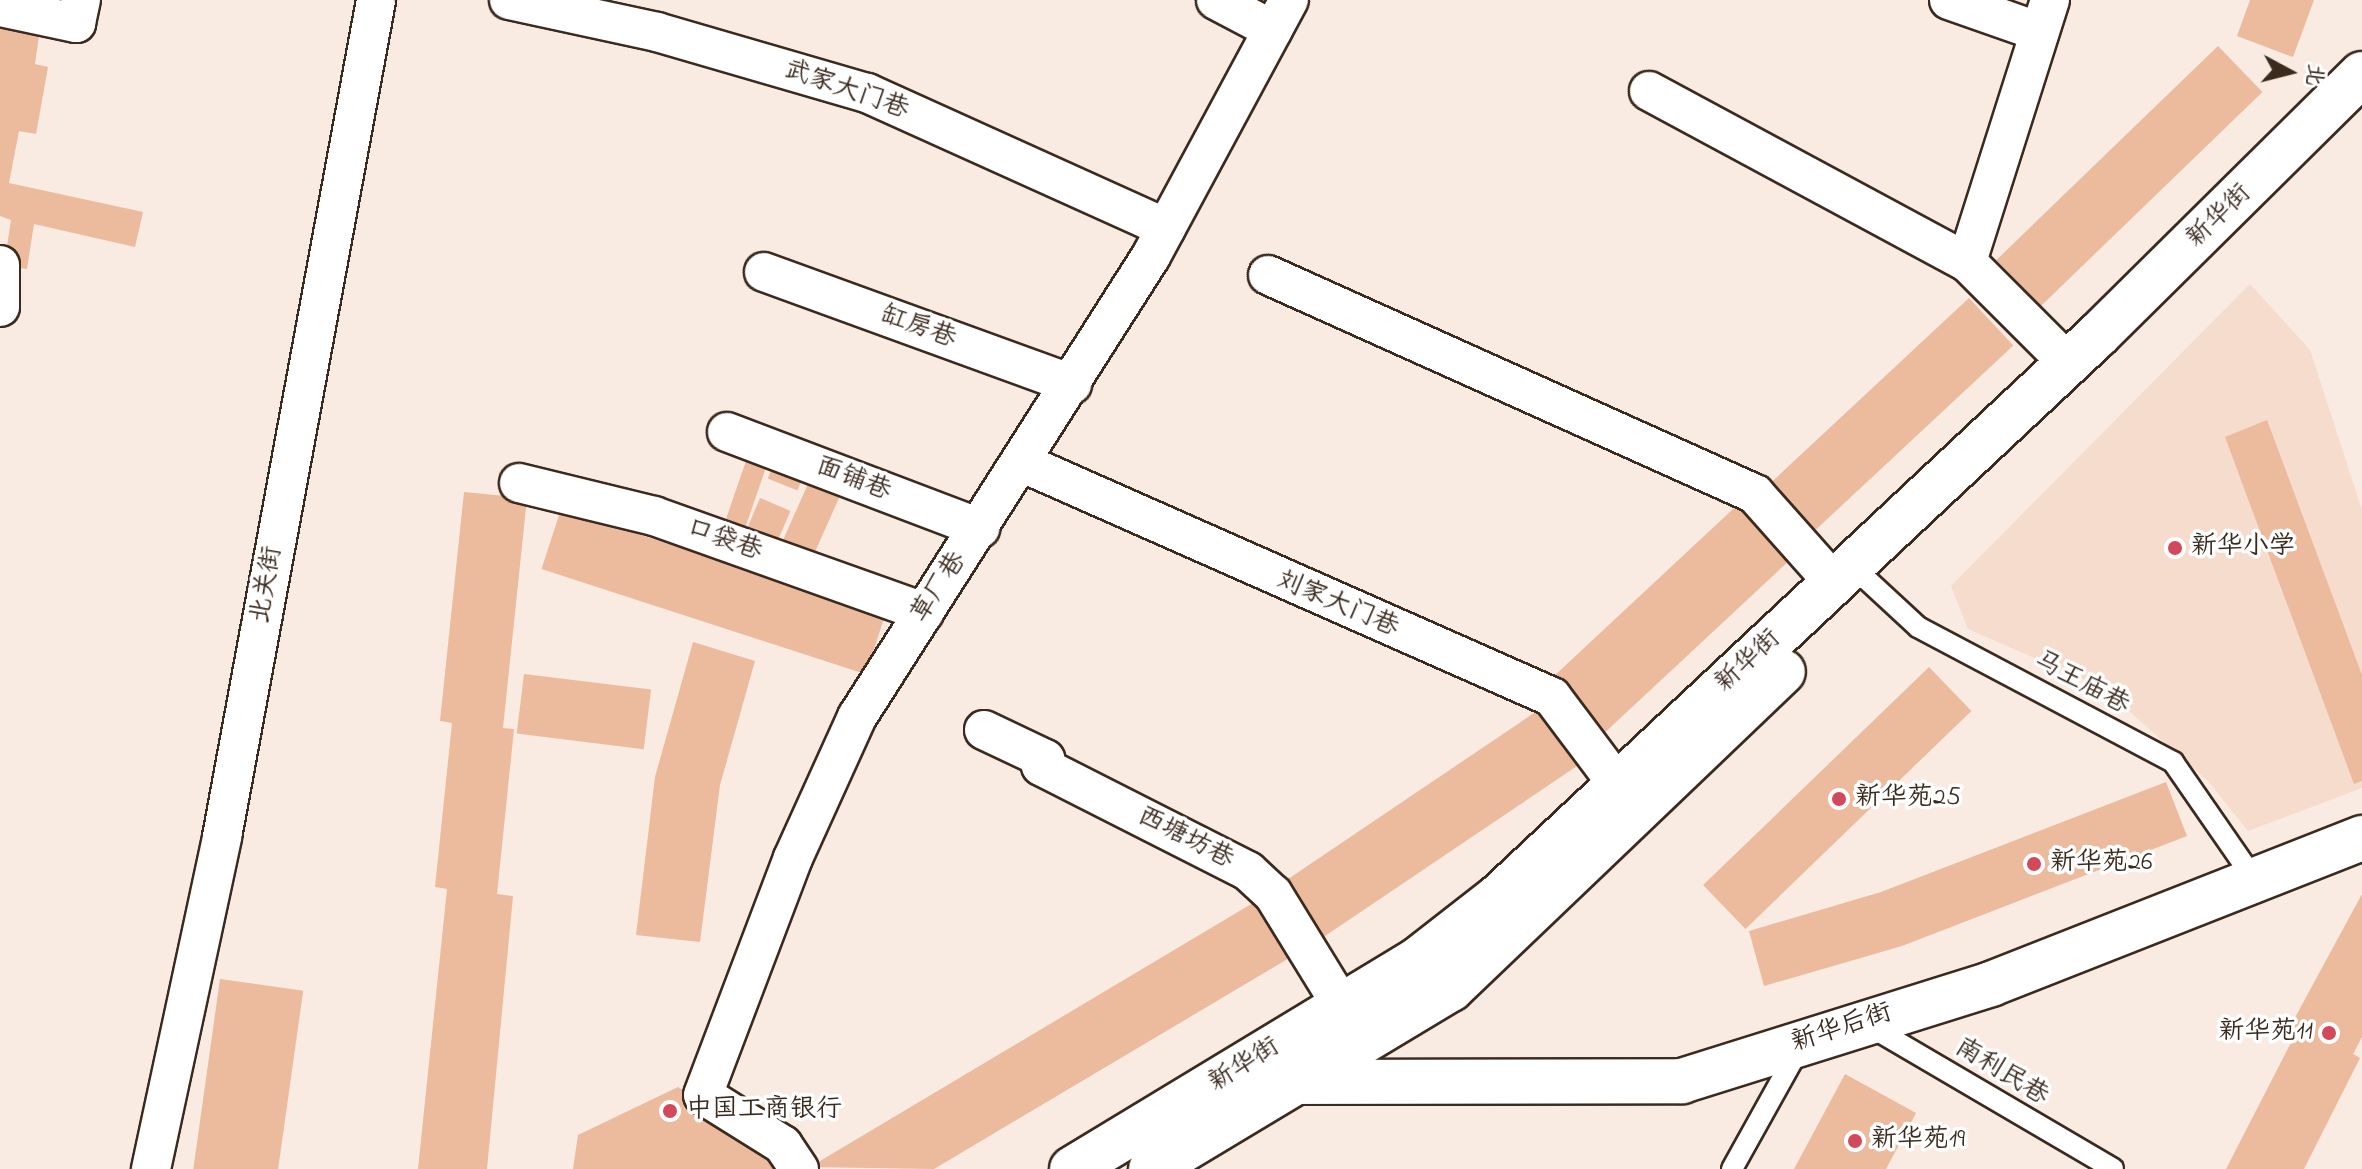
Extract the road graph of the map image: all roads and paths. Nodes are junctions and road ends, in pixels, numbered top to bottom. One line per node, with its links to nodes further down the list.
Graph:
1 (376, 0): 33 (street, 北关街)
2 (509, 0): 5 (street, 武家大门巷)
3 (1216, 0): 8 (street)
4 (1949, 0): 9 (street)
5 (567, 6): 13 (street, 武家大门巷)
6 (0, 7): 7 (street)
7 (79, 12)
8 (1281, 15): 13 (street, 草厂巷)
9 (2045, 16): 14 (street)
10 (2362, 74): 17 (main road, 新华街)
11 (1649, 91): 14 (street)
12 (2362, 120): 23 (main road, 新华街)
13 (1166, 228): 18 (street, 草厂巷)
14 (1967, 262): 17 (street)
15 (764, 272): 18 (street, 缸房巷)
16 (1268, 275): 23 (street)
17 (2068, 363): 23 (main road, 新华街)
18 (1072, 384): 20 (street, 草厂巷)
19 (727, 432): 22 (street, 面铺巷)
20 (1023, 463): 22 (street, 草厂巷); 26 (street, 刘家大门巷)
21 (519, 483): 24 (street, 口袋巷)
22 (980, 528): 24 (street, 草厂巷)
23 (1852, 579): 26 (main road, 新华街); 28 (lane, 马王庙巷); 32 (main road, 新华街)
24 (924, 612): 34 (street, 草厂巷)
25 (984, 730): 29 (street, 西塘坊巷)
26 (1618, 785): 29 (main road, 新华街)
27 (2362, 838): 28 (main road, 新华后街)
28 (2254, 879): 30 (main road, 新华后街)
29 (1342, 1006): 35 (main road, 新华街)
30 (1862, 1021): 31 (main road, 新华后街); 38 (lane, 南利民巷)
31 (1803, 1042): 32 (main road, 新华后街); 37 (lane)
32 (1296, 1082): 36 (main road, 新华街)
33 (151, 1169)
34 (799, 1169)
35 (1072, 1169)
36 (1151, 1169)
37 (1732, 1169)
38 (2113, 1169)

